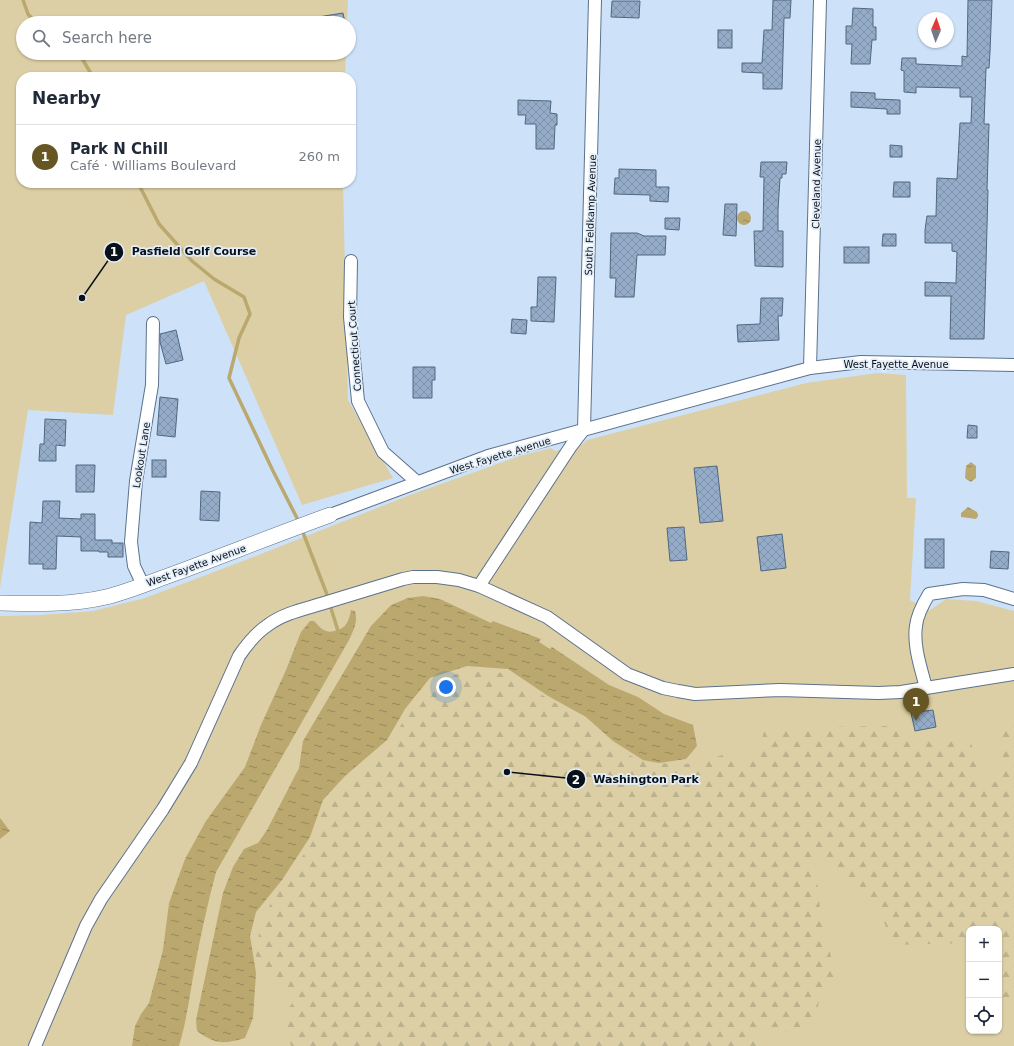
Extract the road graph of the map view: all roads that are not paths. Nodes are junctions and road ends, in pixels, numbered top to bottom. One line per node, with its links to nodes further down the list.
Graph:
1 (595, 0): 7 (street, South Feldkamp Avenue)
2 (820, 0): 6 (street, Cleveland Avenue)
3 (351, 261): 8 (street, Connecticut Court)
4 (153, 323): 10 (street, Lookout Lane)
5 (1014, 365): 6 (street, West Fayette Avenue)
6 (810, 368): 7 (street, West Fayette Avenue)
7 (584, 429): 8 (street, West Fayette Avenue); 11 (street)
8 (417, 482): 9 (street, West Fayette Avenue)
9 (330, 515): 10 (street, West Fayette Avenue)
10 (143, 585): 13 (street, West Fayette Avenue)
11 (479, 586): 15 (street); 16 (street)
12 (1014, 599): 15 (street)
13 (0, 603)
14 (1014, 674): 15 (street)
15 (926, 688)
16 (36, 1046)

